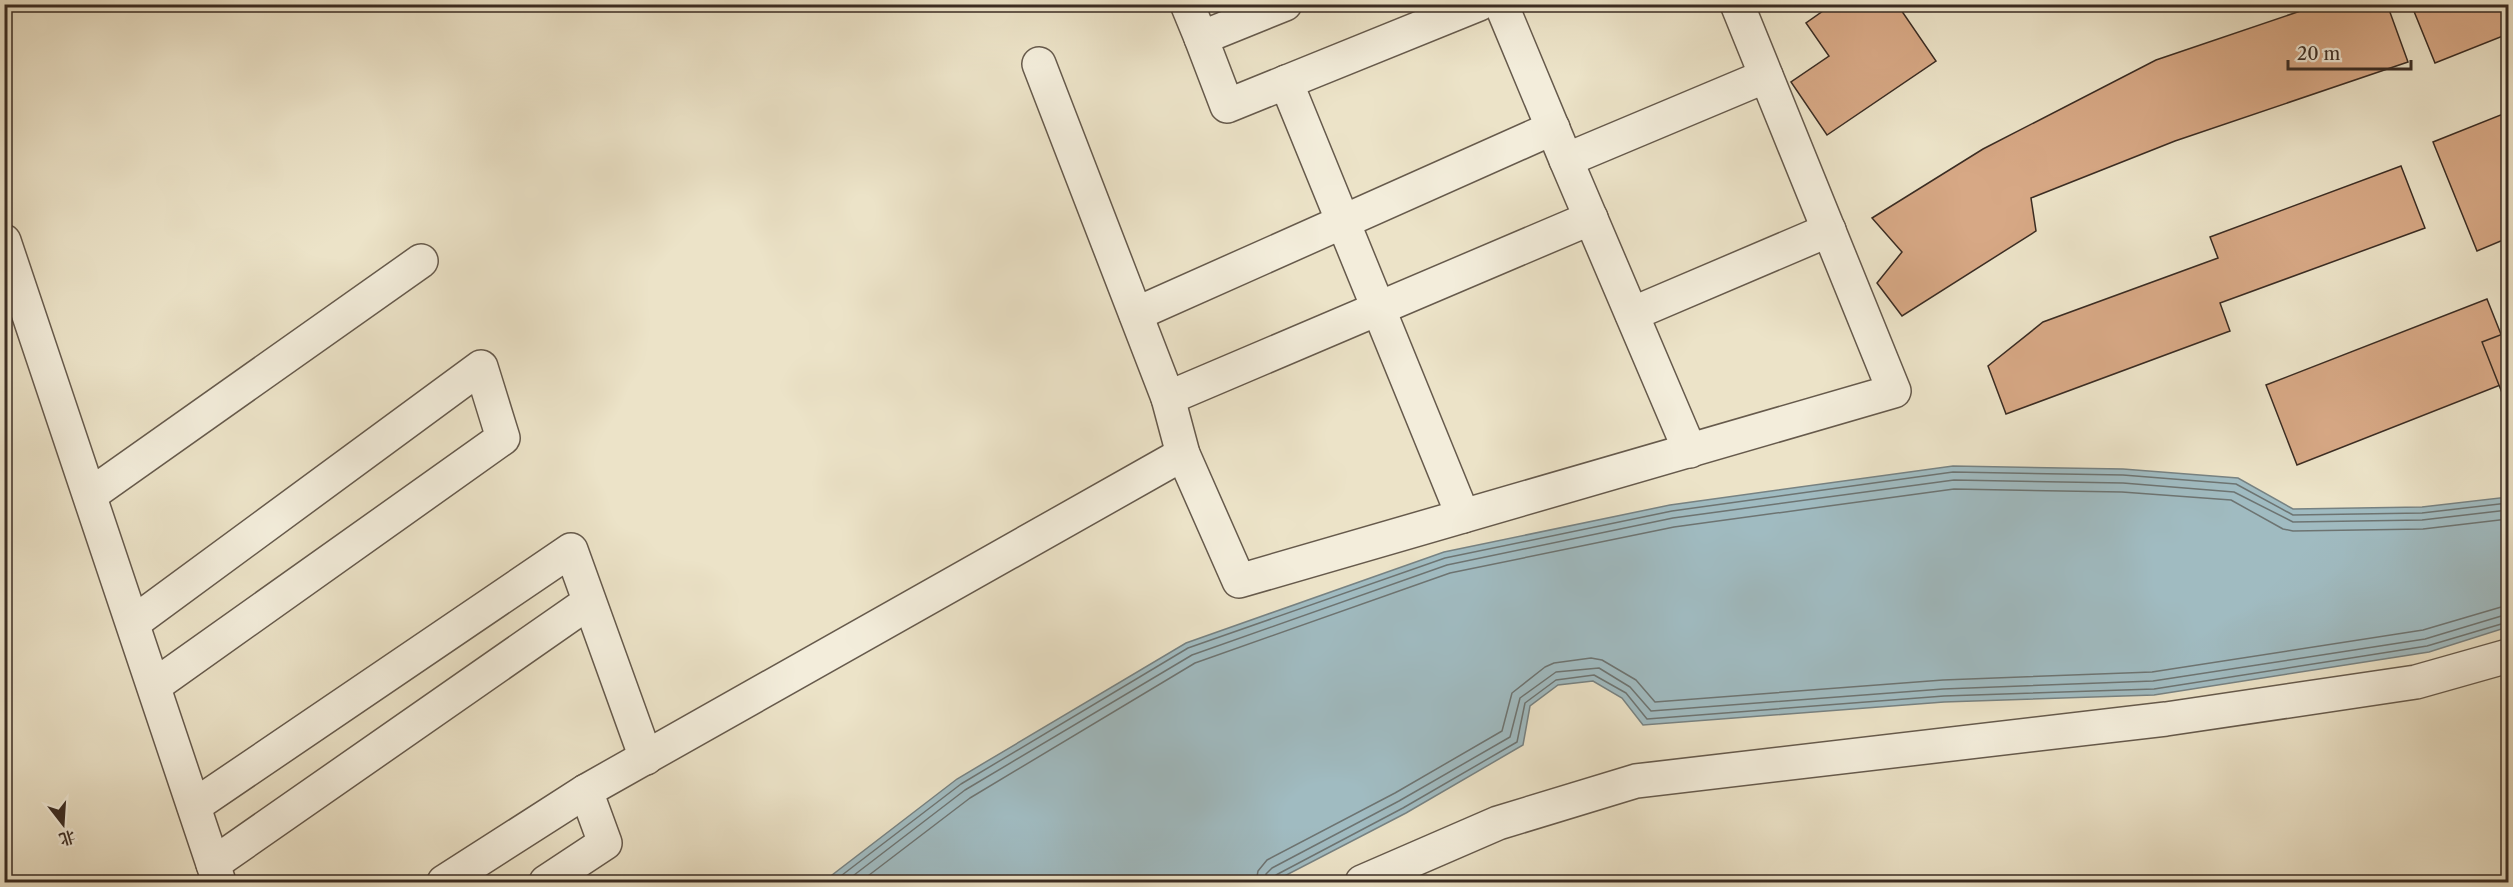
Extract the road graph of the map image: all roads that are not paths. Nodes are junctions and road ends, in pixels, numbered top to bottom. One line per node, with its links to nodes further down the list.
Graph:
1 (1187, 4): 6 (street)
2 (1285, 4): 6 (street)
3 (1479, 4): 9 (street)
4 (1501, 4): 10 (street)
5 (1737, 4): 8 (street)
6 (1201, 38): 9 (street)
7 (1039, 64): 18 (street)
8 (1766, 76): 11 (street); 14 (street)
9 (1286, 82): 13 (street)
10 (1553, 128): 11 (street); 13 (street)
11 (1566, 160): 12 (street)
12 (1591, 218): 17 (street); 19 (street)
13 (1343, 222): 17 (street); 18 (street)
14 (1829, 230): 19 (street); 21 (street)
15 (4, 241): 23 (street)
16 (421, 261): 23 (street)
17 (1378, 309): 20 (street); 24 (street)
18 (1136, 314): 20 (street)
19 (1632, 314): 21 (street)
20 (1168, 398): 22 (street)
21 (1690, 451): 24 (street)
22 (1183, 454): 24 (street); 29 (street)
23 (90, 495): 26 (street)
24 (1463, 516)
25 (590, 602): 29 (street); 31 (street); 32 (street)
26 (133, 623): 28 (street); 28 (street)
27 (2508, 656): 35 (street)
28 (154, 686): 31 (street)
29 (646, 758): 30 (street)
30 (586, 791): 33 (street); 34 (street)
31 (194, 806): 32 (street)
32 (216, 873)
33 (444, 882)
34 (546, 882)
35 (1362, 882)

